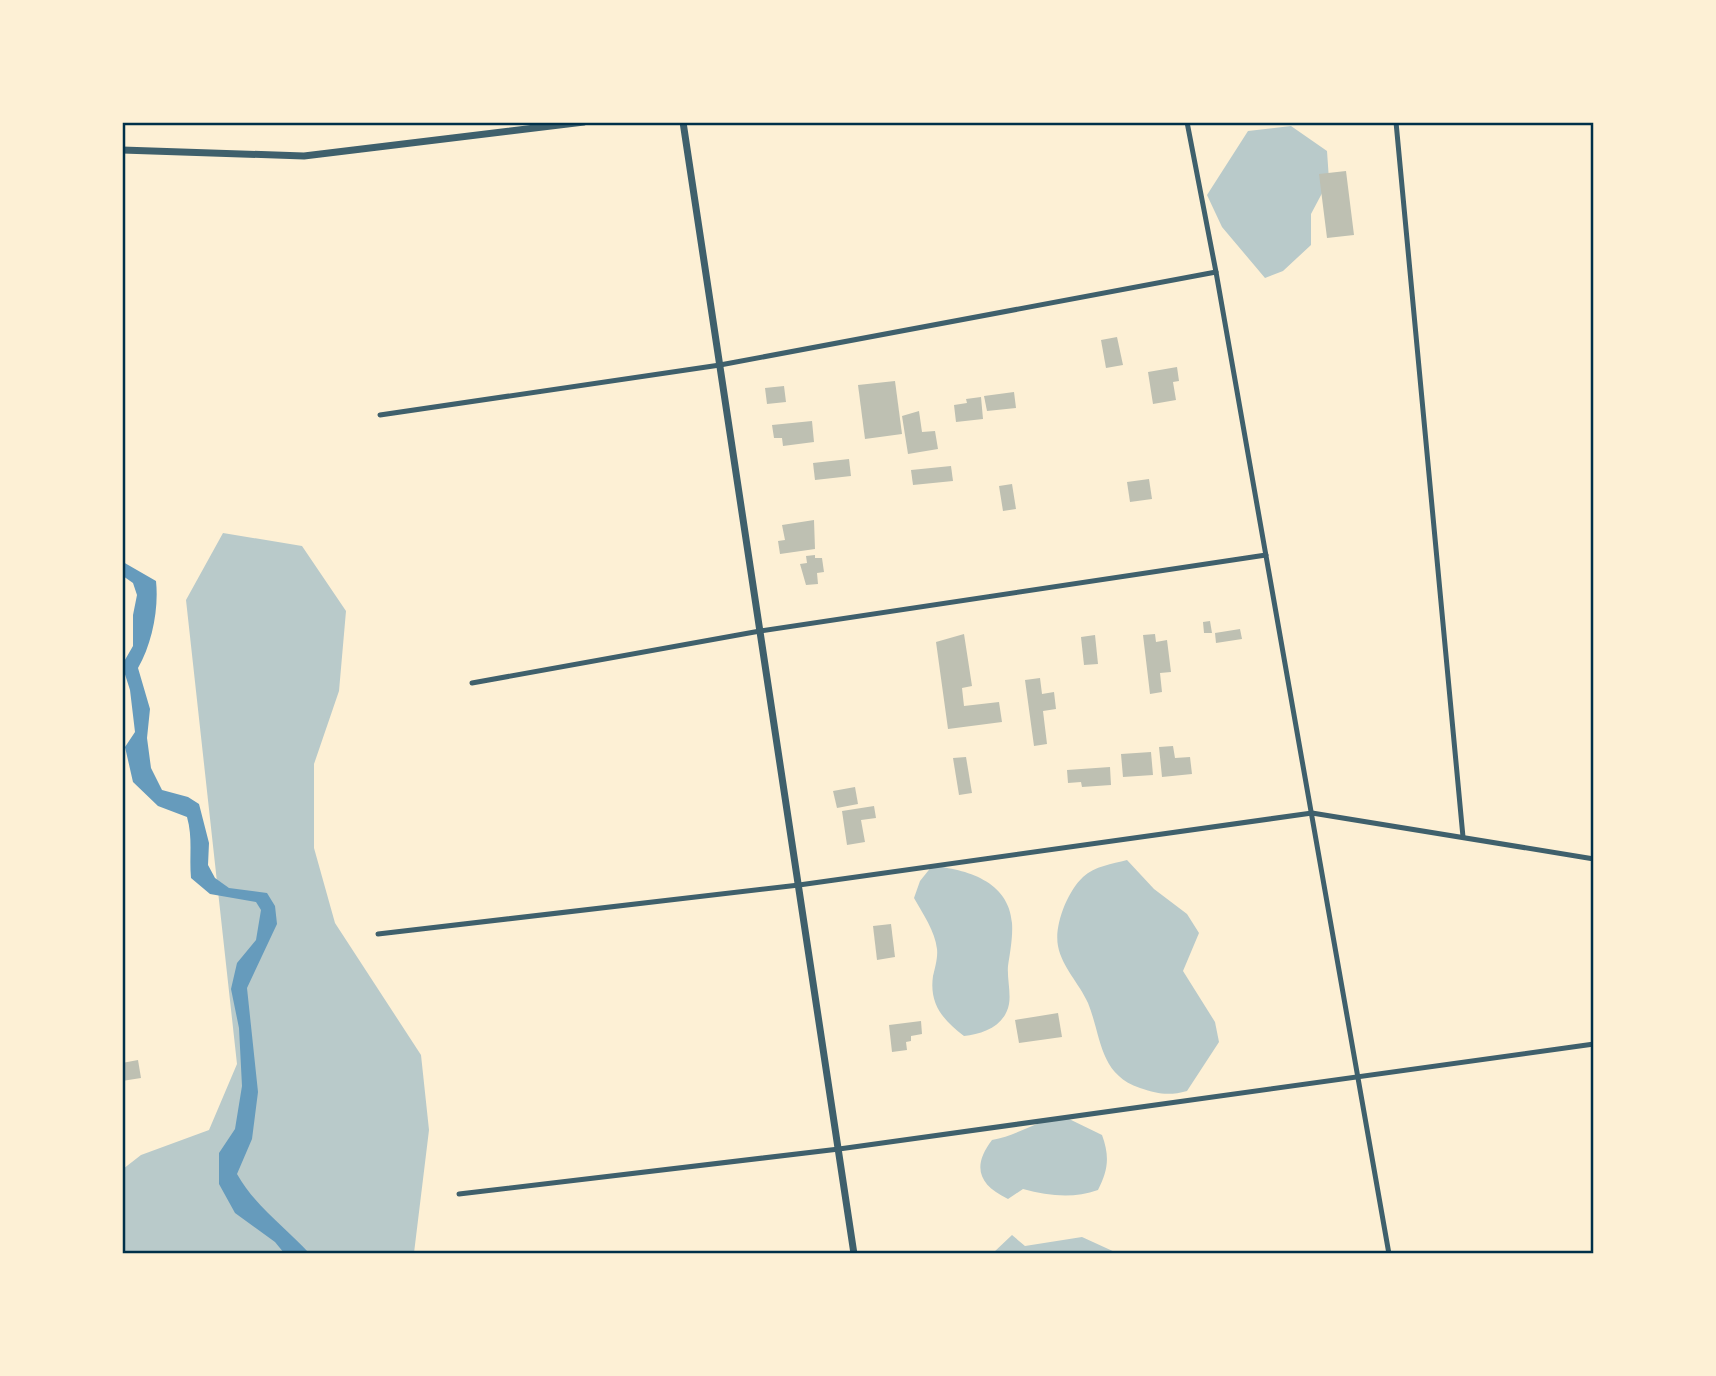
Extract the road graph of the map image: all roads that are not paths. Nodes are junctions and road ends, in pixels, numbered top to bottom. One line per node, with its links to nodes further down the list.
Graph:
1 (584, 122): 5 (street)
2 (683, 122): 7 (street)
3 (1187, 122): 6 (lane)
4 (1396, 122): 13 (lane)
5 (122, 150)
6 (1216, 272): 7 (lane); 9 (lane)
7 (720, 365): 8 (lane); 10 (street)
8 (380, 415)
9 (1266, 555): 10 (lane); 12 (lane)
10 (760, 631): 11 (lane); 15 (street)
11 (472, 683)
12 (1312, 813): 13 (lane); 15 (lane); 18 (lane)
13 (1463, 837): 14 (lane)
14 (1594, 859)
15 (799, 885): 16 (lane); 19 (street)
16 (378, 933)
17 (1594, 1044): 18 (lane)
18 (1358, 1076): 19 (lane); 22 (lane)
19 (839, 1149): 20 (lane); 21 (street)
20 (459, 1194)
21 (854, 1254)
22 (1390, 1254)

